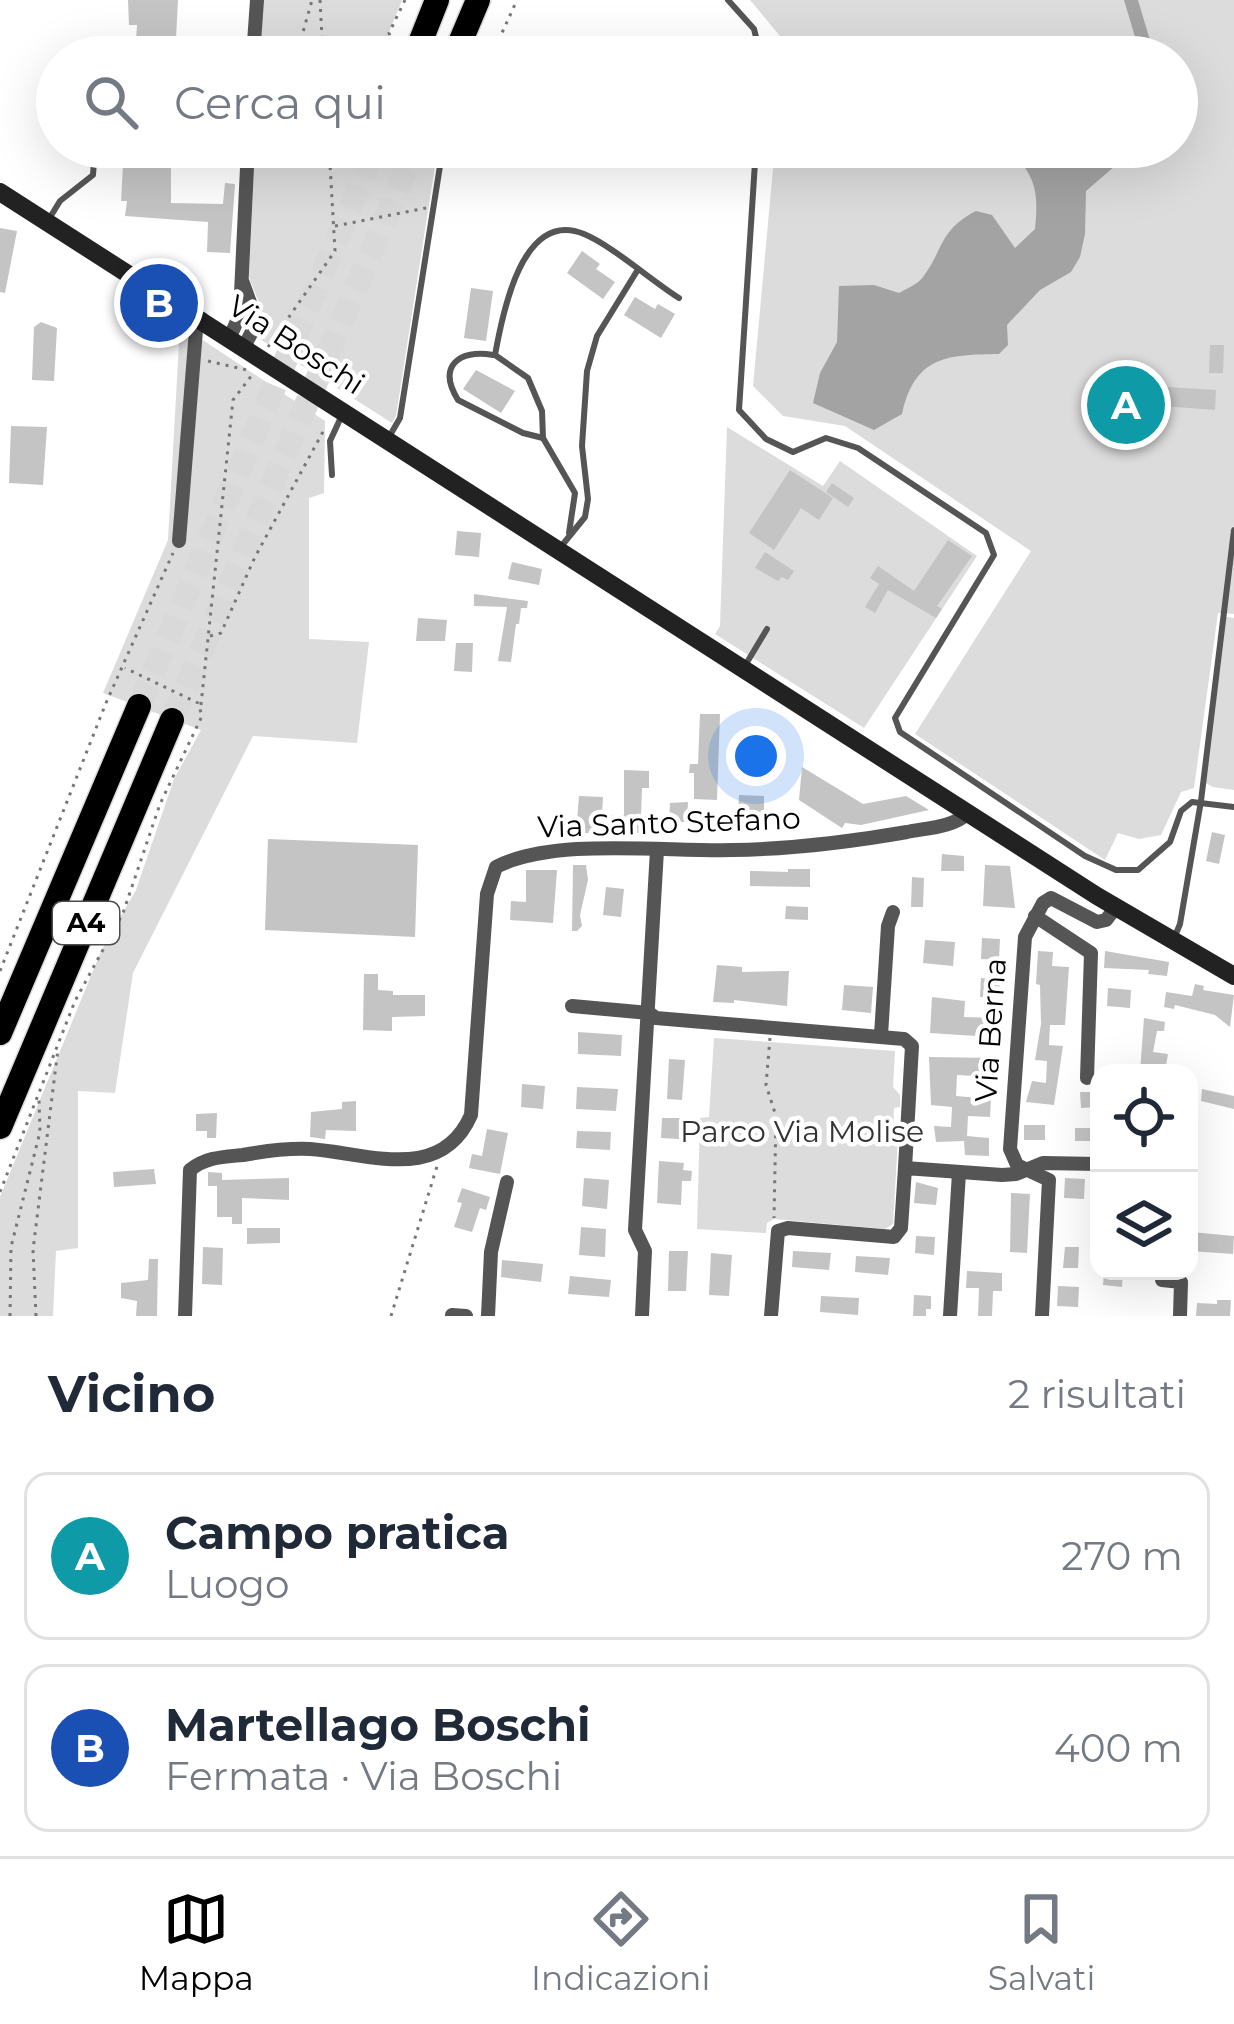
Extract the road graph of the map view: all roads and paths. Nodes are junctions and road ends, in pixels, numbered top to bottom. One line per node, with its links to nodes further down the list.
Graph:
1 (256, 0): 9 (street)
2 (312, 0): 10 (path)
3 (320, 0): 11 (path)
4 (405, 0): 12 (path)
5 (437, 0): 13 (highway)
6 (478, 0): 14 (highway)
7 (517, 0): 15 (path)
8 (728, 0): 16 (lane)
9 (254, 36)
10 (302, 36)
11 (322, 36)
12 (389, 36)
13 (420, 36)
14 (463, 36)
15 (501, 36)
16 (756, 36)
17 (93, 168): 24 (lane)
18 (247, 168): 29 (street, Via Boschi)
19 (330, 168): 25 (path)
20 (439, 168): 23 (lane)
21 (755, 168): 46 (lane)
22 (0, 192): 24 (main road, Via Boschi)
23 (433, 206): 25 (path); 35 (lane)
24 (46, 222): 28 (main road, Via Boschi)
25 (333, 226): 30 (path)
26 (637, 271): 27 (lane); 31 (lane); 39 (lane)
27 (679, 298)
28 (202, 320): 29 (main road, Via Boschi); 38 (street)
29 (237, 342): 33 (main road, Via Boschi)
30 (267, 348)
31 (495, 355): 34 (lane); 34 (lane)
32 (257, 373): 41 (path)
33 (337, 418): 35 (main road, Via Boschi); 36 (lane); 41 (path)
34 (543, 438): 39 (lane)
35 (387, 440): 39 (main road, Via Boschi)
36 (332, 475)
37 (1234, 530): 46 (lane)
38 (179, 541): 54 (path)
39 (564, 542): 42 (main road, Via Boschi)
40 (767, 629): 42 (lane)
41 (208, 637): 44 (path)
42 (744, 667): 48 (main road, Via Boschi)
43 (139, 706): 58 (highway, A4)
44 (200, 707)
45 (172, 720): 64 (highway, A4)
46 (1201, 801): 47 (lane); 53 (lane)
47 (1234, 807)
48 (968, 813): 49 (street, Via Santo Stefano); 50 (main road, Via Boschi)
49 (657, 850): 57 (street); 65 (street, Via Santo Stefano)
50 (1115, 907): 52 (street); 53 (main road, Via Boschi)
51 (893, 912): 59 (street)
52 (1035, 916): 62 (street); 68 (street, Via Berna)
53 (1172, 941): 55 (main road, Via Boschi)
54 (0, 971)
55 (1234, 976)
56 (572, 1006): 57 (street)
57 (649, 1013): 59 (street); 80 (street)
58 (0, 1034)
59 (881, 1035): 67 (street)
60 (770, 1041): 71 (path)
61 (58, 1045): 75 (path)
62 (1088, 1078)
63 (38, 1096): 74 (path)
64 (0, 1126)
65 (442, 1151): 76 (street); 77 (path)
66 (1090, 1164): 68 (street)
67 (905, 1168): 69 (street); 71 (street)
68 (1030, 1169): 69 (street); 83 (street, Via Berna)
69 (959, 1173): 82 (street)
70 (507, 1182): 79 (street)
71 (778, 1231): 81 (street)
72 (1162, 1280): 84 (street)
73 (452, 1315): 78 (street)
74 (10, 1316)
75 (36, 1316)
76 (184, 1316)
77 (392, 1316)
78 (466, 1316)
79 (488, 1316)
80 (642, 1316)
81 (770, 1316)
82 (950, 1316)
83 (1042, 1316)
84 (1180, 1316)

